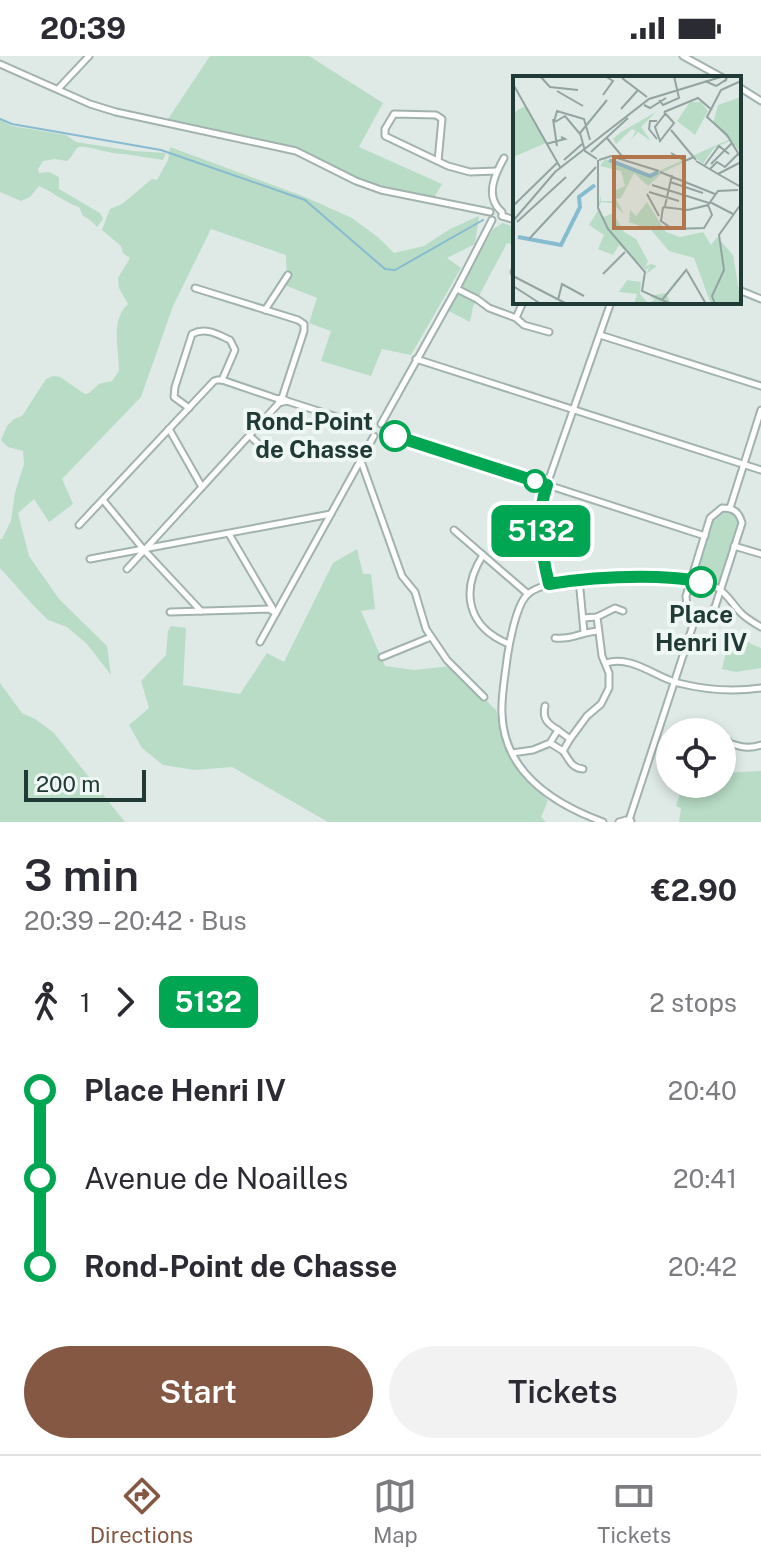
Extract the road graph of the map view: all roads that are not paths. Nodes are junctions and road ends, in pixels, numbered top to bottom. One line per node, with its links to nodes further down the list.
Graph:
1 (89, 56): 6 (street)
2 (683, 56): 4 (street)
3 (0, 64): 6 (street)
4 (719, 76)
5 (741, 88): 7 (street)
6 (58, 89): 12 (street)
7 (761, 101)
8 (504, 158): 10 (street)
9 (438, 161): 9 (street); 10 (street)
10 (497, 171): 11 (street)
11 (497, 208): 12 (street); 13 (street)
12 (490, 212): 15 (street)
13 (502, 216): 14 (street); 15 (street)
14 (513, 219)
15 (492, 220): 18 (street)
16 (288, 275): 23 (street)
17 (195, 288): 23 (street)
18 (457, 288): 24 (street); 27 (street)
19 (741, 291): 20 (street)
20 (761, 299)
21 (522, 304): 24 (street)
22 (610, 304): 26 (street)
23 (265, 310): 30 (street)
24 (516, 318): 25 (street)
25 (549, 332)
26 (600, 335): 29 (street); 32 (street)
27 (416, 359): 32 (street); 34 (street)
28 (222, 380): 30 (street); 31 (street); 31 (street)
29 (761, 386)
30 (282, 400): 35 (street); 38 (street)
31 (189, 408): 36 (street)
32 (572, 409): 42 (street); 44 (street)
33 (761, 410): 42 (street)
34 (381, 424): 35 (street); 37 (street)
35 (371, 428): 39 (street)
36 (169, 429): 45 (street); 46 (street)
37 (384, 432): 39 (street); 44 (street)
38 (250, 436): 40 (street); 45 (street)
39 (374, 436): 41 (street)
40 (267, 452)
41 (361, 461): 48 (street); 74 (street)
42 (743, 465): 43 (street); 47 (street)
43 (761, 470)
44 (547, 485): 52 (street); 61 (street)
45 (203, 488): 54 (street)
46 (103, 500): 49 (street); 54 (street)
47 (730, 508): 52 (street); 53 (street)
48 (331, 514): 51 (street); 67 (street)
49 (79, 525)
50 (454, 530): 56 (street)
51 (229, 534): 54 (street); 67 (street)
52 (705, 536): 60 (street)
53 (734, 546): 55 (street); 62 (street)
54 (144, 550): 57 (street); 58 (street); 64 (street)
55 (761, 554)
56 (483, 555): 63 (street); 77 (street)
57 (90, 559)
58 (127, 569)
59 (579, 579): 60 (street); 61 (street); 70 (street)
60 (691, 580): 62 (street); 68 (street)
61 (549, 584): 63 (street)
62 (720, 589): 68 (street); 71 (street)
63 (528, 594): 77 (street)
64 (201, 611): 66 (street); 67 (street)
65 (623, 611): 69 (street)
66 (170, 612)
67 (276, 613): 76 (street)
68 (696, 616): 80 (street)
69 (597, 617): 70 (street); 72 (street)
70 (583, 618): 73 (street)
71 (761, 627)
72 (598, 631): 73 (street); 79 (street)
73 (584, 632): 75 (street)
74 (431, 637): 78 (street); 82 (street)
75 (555, 638)
76 (260, 642)
77 (509, 644): 90 (street)
78 (382, 657)
79 (606, 663): 80 (street); 85 (street)
80 (674, 682): 81 (street); 92 (street)
81 (761, 688)
82 (484, 697)
83 (545, 706): 84 (street)
84 (558, 730): 85 (street); 86 (street)
85 (570, 739): 89 (street)
86 (550, 743): 89 (street); 90 (street)
87 (761, 745): 88 (street)
88 (736, 746)
89 (563, 751): 91 (street)
90 (512, 753): 93 (street)
91 (583, 769)
92 (630, 821): 94 (street)
93 (603, 822)
94 (619, 822)

